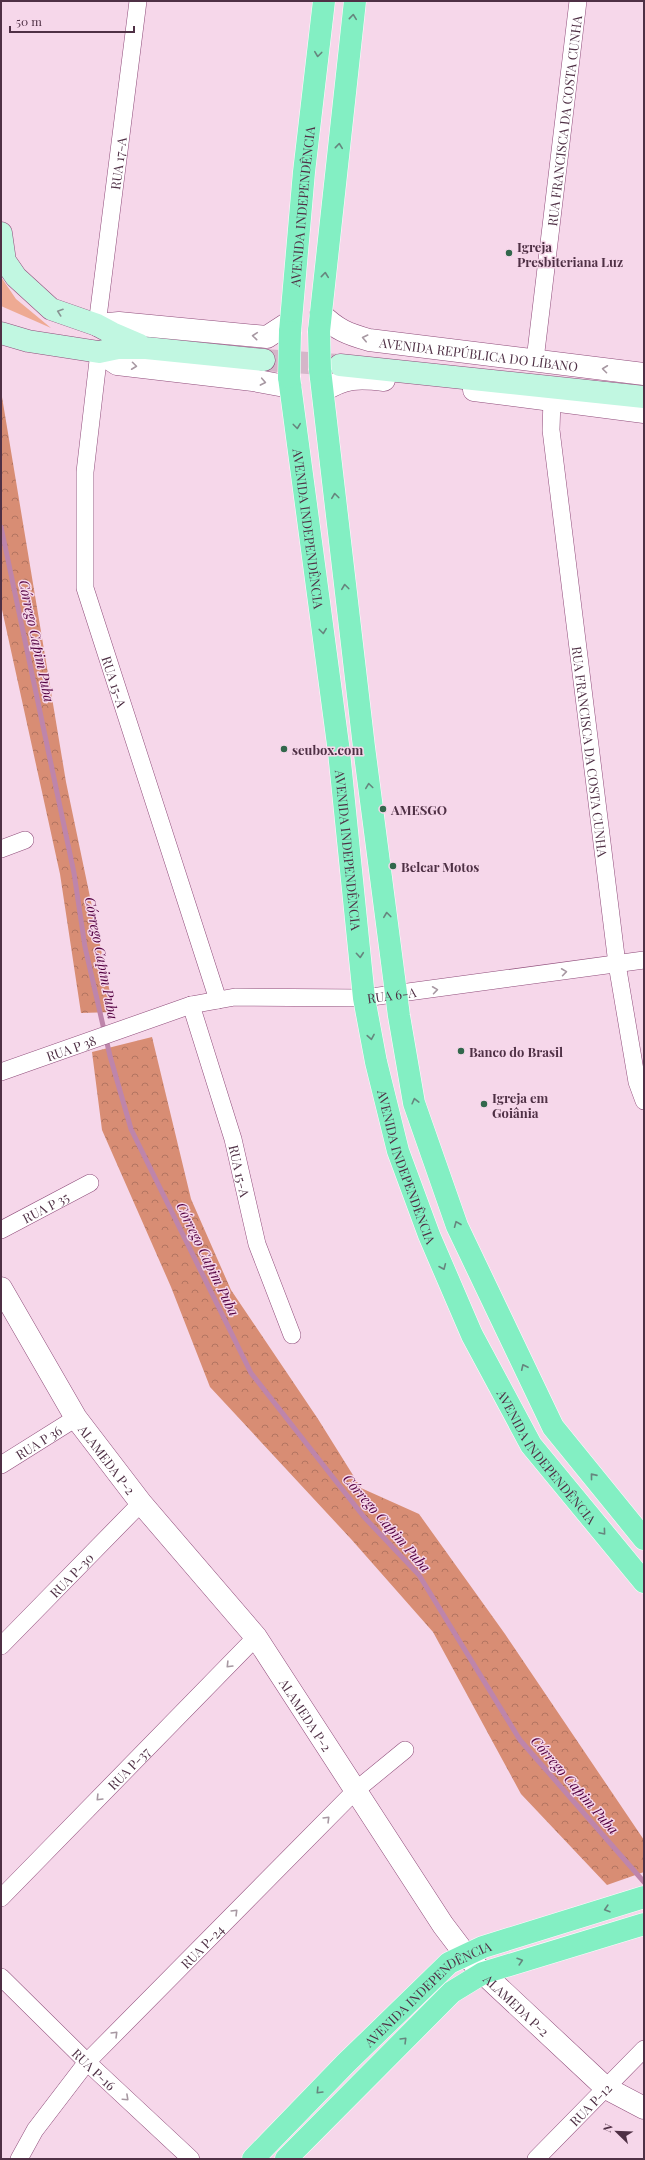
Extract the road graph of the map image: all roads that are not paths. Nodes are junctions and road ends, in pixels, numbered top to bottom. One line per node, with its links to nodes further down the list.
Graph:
1 (138, 1): 7 (street, RUA 17-A)
2 (324, 1): 8 (main road, AVENIDA INDEPENDÊNCIA, one-way to 8)
3 (355, 1): 6 (main road, AVENIDA INDEPENDÊNCIA, one-way to 3)
4 (578, 1): 13 (street, RUA FRANCISCA DA COSTA CUNHA)
5 (1, 233): 7 (main road, one-way to 5)
6 (320, 322): 13 (street, AVENIDA REPÚBLICA DO LÍBANO, one-way to 6); 15 (main road, AVENIDA INDEPENDÊNCIA, bridge)
7 (97, 325): 8 (street, one-way to 7); 10 (main road)
8 (290, 327): 16 (main road, AVENIDA INDEPENDÊNCIA, bridge)
9 (1, 333): 11 (main road)
10 (146, 348): 11 (main road); 12 (main road)
11 (99, 352): 16 (street, one-way to 16); 28 (street, RUA 15-A)
12 (264, 360)
13 (535, 360): 14 (street, AVENIDA REPÚBLICA DO LÍBANO, one-way to 13)
14 (644, 374)
15 (327, 376): 17 (main road, AVENIDA REPÚBLICA DO LÍBANO); 18 (street); 20 (main road, AVENIDA INDEPENDÊNCIA, one-way to 15)
16 (290, 382): 21 (main road, AVENIDA INDEPENDÊNCIA, one-way to 21)
17 (644, 397)
18 (552, 399): 19 (street); 25 (street, RUA FRANCISCA DA COSTA CUNHA)
19 (644, 412)
20 (364, 747): 21 (main road); 26 (main road, AVENIDA INDEPENDÊNCIA, one-way to 20)
21 (339, 752): 27 (main road, AVENIDA INDEPENDÊNCIA, one-way to 27)
22 (25, 840): 23 (street)
23 (1, 849)
24 (644, 960): 25 (street, RUA 6-A)
25 (617, 964): 26 (street, RUA 6-A, one-way to 25); 32 (street, RUA FRANCISCA DA COSTA CUNHA)
26 (396, 995): 27 (street, RUA 6-A); 38 (main road, AVENIDA INDEPENDÊNCIA, one-way to 26)
27 (364, 998): 28 (street, RUA 6-A); 39 (main road, AVENIDA INDEPENDÊNCIA, one-way to 39)
28 (218, 1000): 29 (street, RUA 6-A)
29 (191, 1005): 30 (street, RUA 6-A); 36 (street, RUA 15-A)
30 (142, 1024): 31 (street, RUA P 38)
31 (1, 1072)
32 (644, 1102)
33 (90, 1183): 34 (street, RUA P 35)
34 (1, 1230)
35 (1, 1288): 37 (street, ALAMEDA P-2)
36 (292, 1335)
37 (76, 1418): 40 (street, RUA P 36); 41 (street, ALAMEDA P-2)
38 (553, 1427): 39 (main road); 42 (main road, AVENIDA INDEPENDÊNCIA, one-way to 38)
39 (531, 1445): 43 (main road, AVENIDA INDEPENDÊNCIA, one-way to 43)
40 (1, 1466)
41 (141, 1503): 44 (street, ALAMEDA P-2); 45 (street, RUA P-30)
42 (644, 1539)
43 (644, 1582)
44 (256, 1637): 47 (street, ALAMEDA P-2); 49 (street, RUA P-37, one-way to 49)
45 (1, 1646)
46 (405, 1750): 47 (street, RUA P-24)
47 (355, 1791): 51 (street, ALAMEDA P-2); 55 (street, RUA P-24, one-way to 47)
48 (644, 1897): 51 (main road, AVENIDA INDEPENDÊNCIA, one-way to 51)
49 (1, 1898)
50 (644, 1924): 52 (main road, AVENIDA INDEPENDÊNCIA, one-way to 50)
51 (465, 1954): 52 (street, ALAMEDA P-2); 60 (main road, AVENIDA INDEPENDÊNCIA, one-way to 60)
52 (483, 1973): 56 (street, ALAMEDA P-2); 61 (main road, AVENIDA INDEPENDÊNCIA, one-way to 52)
53 (1, 1977): 55 (street, RUA P-16)
54 (644, 2049): 56 (street, RUA P-12)
55 (87, 2062): 58 (street, RUA P-24); 59 (street, RUA P-16, one-way to 59)
56 (606, 2088): 57 (street, ALAMEDA P-2); 62 (street, RUA P-12)
57 (644, 2108)
58 (19, 2159)
59 (190, 2159)
60 (253, 2159)
61 (286, 2159)
62 (536, 2159)

